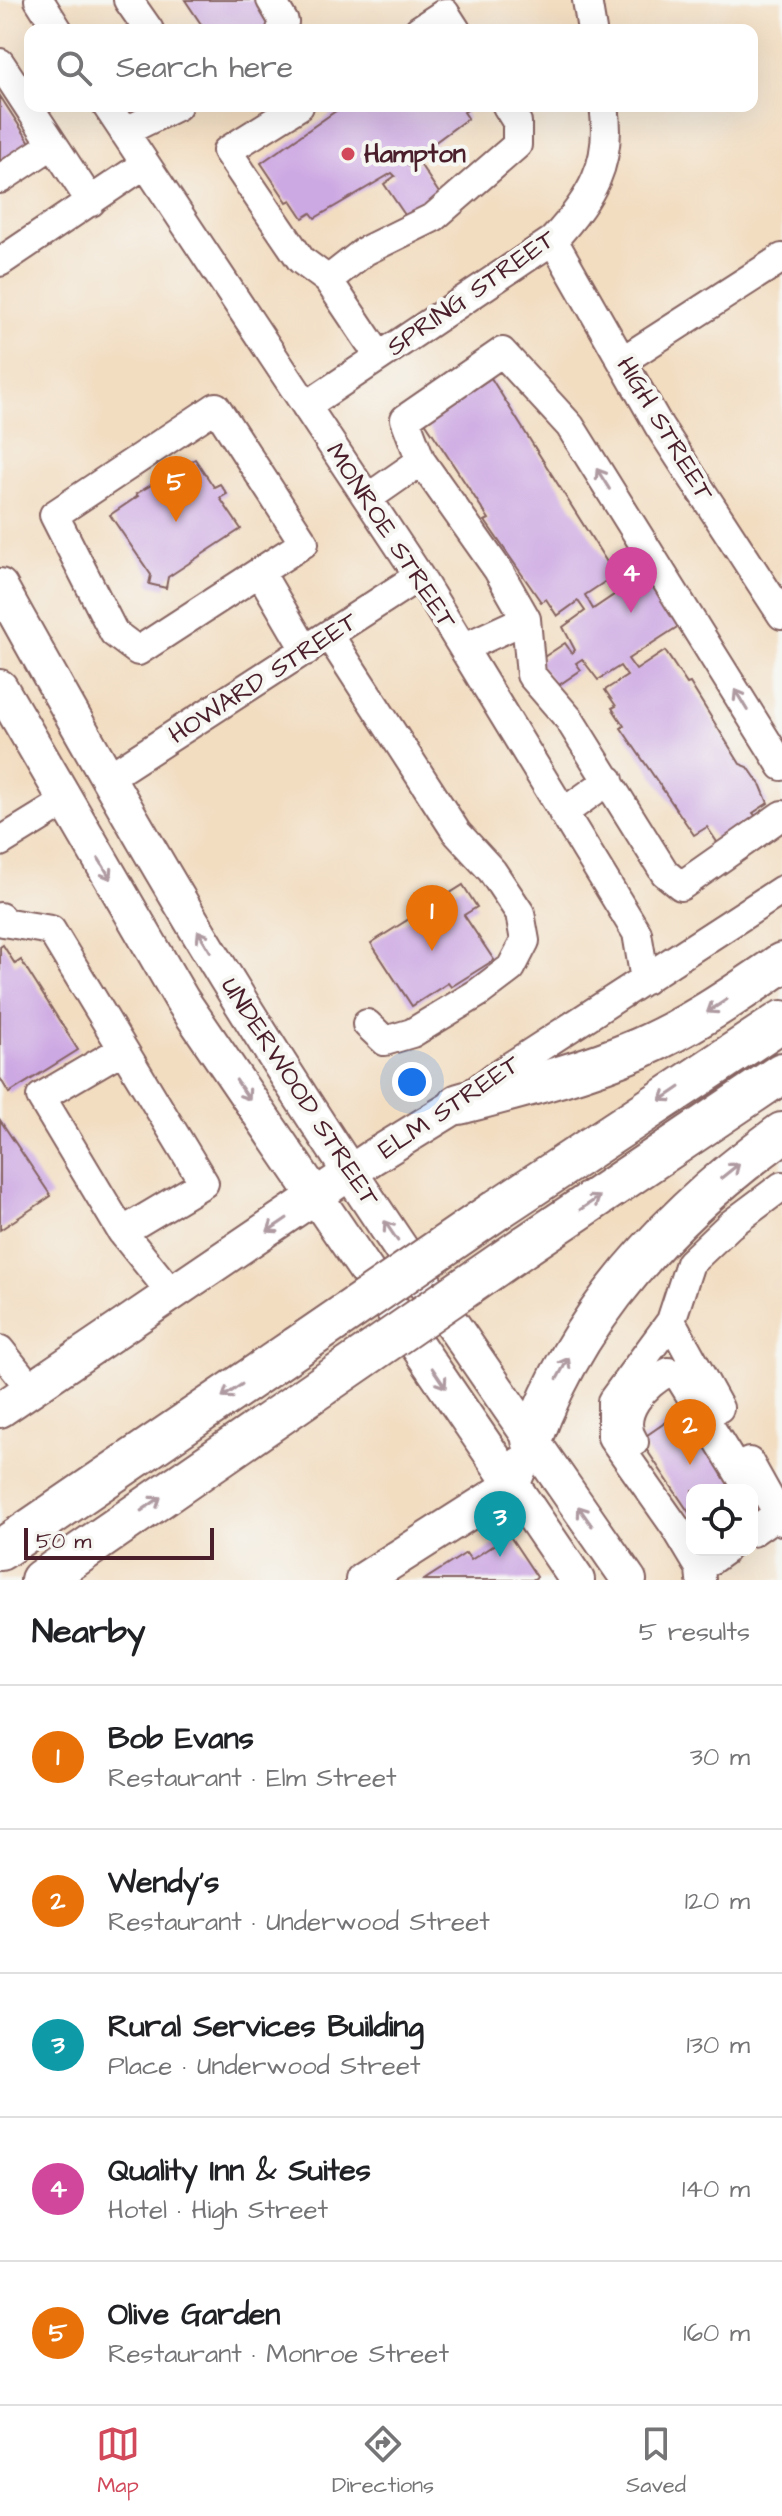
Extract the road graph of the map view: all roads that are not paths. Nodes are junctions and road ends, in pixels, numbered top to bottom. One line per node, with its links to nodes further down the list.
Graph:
1 (39, 0): 6 (street)
2 (128, 0): 7 (street)
3 (271, 0): 8 (street)
4 (292, 0): 9 (street)
5 (587, 0): 12 (street)
6 (54, 24)
7 (145, 24)
8 (283, 24)
9 (298, 24)
10 (428, 24): 11 (street)
11 (452, 24)
12 (591, 24)
13 (0, 63): 14 (street)
14 (24, 100)
15 (32, 112): 22 (street)
16 (111, 112): 21 (street, MONROE STREET)
17 (165, 112): 21 (street)
18 (289, 112): 29 (street)
19 (511, 112): 29 (street)
20 (605, 112): 26 (street, SPRING STREET)
21 (124, 132): 23 (street, MONROE STREET)
22 (53, 144): 24 (street); 25 (street)
23 (145, 164): 25 (street); 32 (street, MONROE STREET)
24 (0, 179)
25 (91, 202): 28 (street)
26 (553, 240): 30 (street, SPRING STREET); 31 (street, HIGH STREET)
27 (782, 258): 31 (street)
28 (0, 262)
29 (328, 280): 30 (street)
30 (379, 356): 32 (street, SPRING STREET)
31 (622, 361): 38 (street, HIGH STREET)
32 (306, 406): 34 (street, MONROE STREET)
33 (421, 461): 34 (street); 39 (street); 43 (street, one-way to 33)
34 (368, 498): 36 (street, MONROE STREET)
35 (261, 574): 35 (street); 40 (street)
36 (419, 576): 40 (street, HOWARD STREET); 41 (street, MONROE STREET)
37 (0, 586): 44 (main road, UNDERWOOD STREET)
38 (782, 615)
39 (526, 619): 41 (street); 45 (street)
40 (317, 643): 44 (street, HOWARD STREET); 55 (street)
41 (463, 648): 47 (street, MONROE STREET)
42 (0, 687): 46 (main road, UNDERWOOD STREET)
43 (782, 766)
44 (106, 779): 60 (main road, UNDERWOOD STREET, one-way to 44)
45 (609, 780): 47 (street); 48 (street)
46 (65, 802): 49 (street); 62 (main road, UNDERWOOD STREET, one-way to 62)
47 (563, 813): 53 (street, MONROE STREET)
48 (782, 815)
49 (0, 842)
50 (782, 890): 53 (street, ELM STREET)
51 (1, 921): 56 (street)
52 (782, 963): 58 (highway, one-way to 58)
53 (645, 980): 58 (street, ELM STREET)
54 (782, 1021): 75 (highway, one-way to 75, bridge)
55 (367, 1024)
56 (123, 1049): 63 (street); 63 (street)
57 (782, 1073): 78 (highway, one-way to 57, bridge)
58 (459, 1104): 60 (main road, ELM STREET)
59 (782, 1133): 69 (highway, one-way to 59)
60 (351, 1172): 62 (main road, ELM STREET); 69 (main road, UNDERWOOD STREET, one-way to 60)
61 (782, 1186): 65 (street)
62 (316, 1199): 64 (main road, ELM STREET, one-way to 64); 71 (main road, UNDERWOOD STREET, one-way to 71)
63 (122, 1232): 64 (street)
64 (173, 1295): 67 (main road, ELM STREET)
65 (671, 1321): 73 (street); 74 (street)
66 (0, 1350): 67 (street)
67 (31, 1389): 68 (main road, ELM STREET)
68 (0, 1410)
69 (532, 1440): 71 (main road); 81 (main road, UNDERWOOD STREET, one-way to 69)
70 (745, 1484): 74 (street)
71 (512, 1485): 79 (main road); 80 (main road, UNDERWOOD STREET)
72 (758, 1504): 73 (street)
73 (770, 1522)
74 (676, 1528): 77 (street)
75 (0, 1550)
76 (719, 1556): 77 (street)
77 (700, 1574)
78 (41, 1580)
79 (363, 1580)
80 (577, 1580)
81 (629, 1580)

